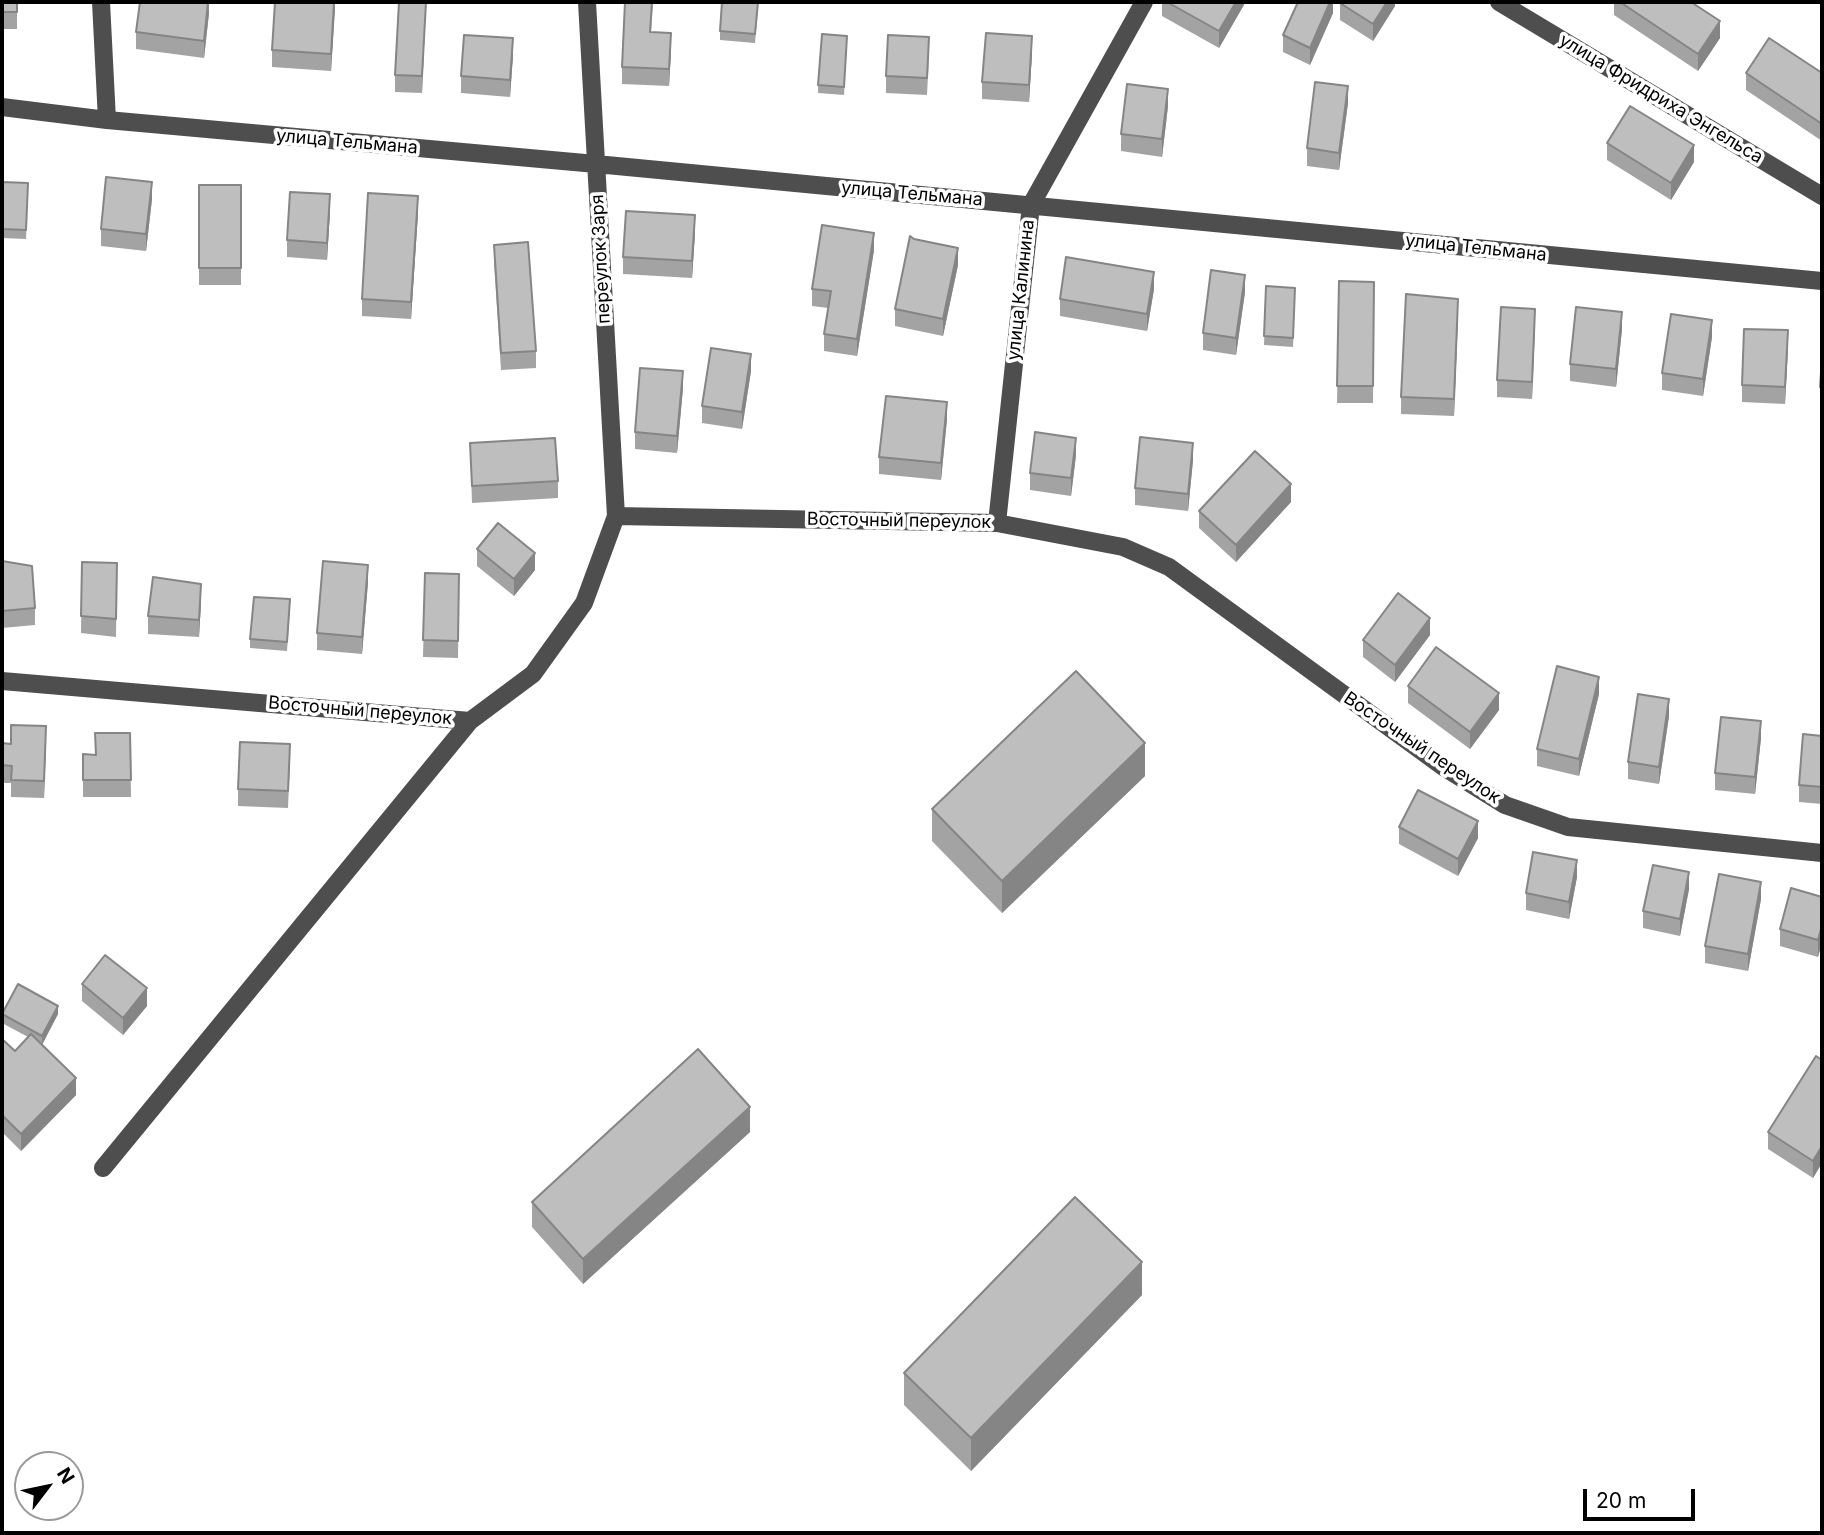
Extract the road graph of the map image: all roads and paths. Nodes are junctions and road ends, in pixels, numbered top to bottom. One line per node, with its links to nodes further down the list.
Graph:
1 (101, 2): 6 (street)
2 (587, 2): 7 (street, переулок Заря)
3 (1144, 2): 9 (street, улица Калинина)
4 (1499, 2): 8 (street, улица Фридриха Энгельса)
5 (2, 107): 6 (street, улица Тельмана)
6 (107, 120): 7 (street, улица Тельмана)
7 (596, 164): 9 (street, улица Тельмана); 11 (street, переулок Заря)
8 (1822, 196)
9 (1031, 205): 10 (street, улица Тельмана); 12 (street, улица Калинина)
10 (1822, 282)
11 (616, 516): 12 (street, Восточный переулок); 14 (street, Восточный переулок)
12 (996, 523): 15 (street, Восточный переулок)
13 (2, 681): 14 (street, Восточный переулок)
14 (470, 721): 16 (street)
15 (1822, 853)
16 (103, 1168)

